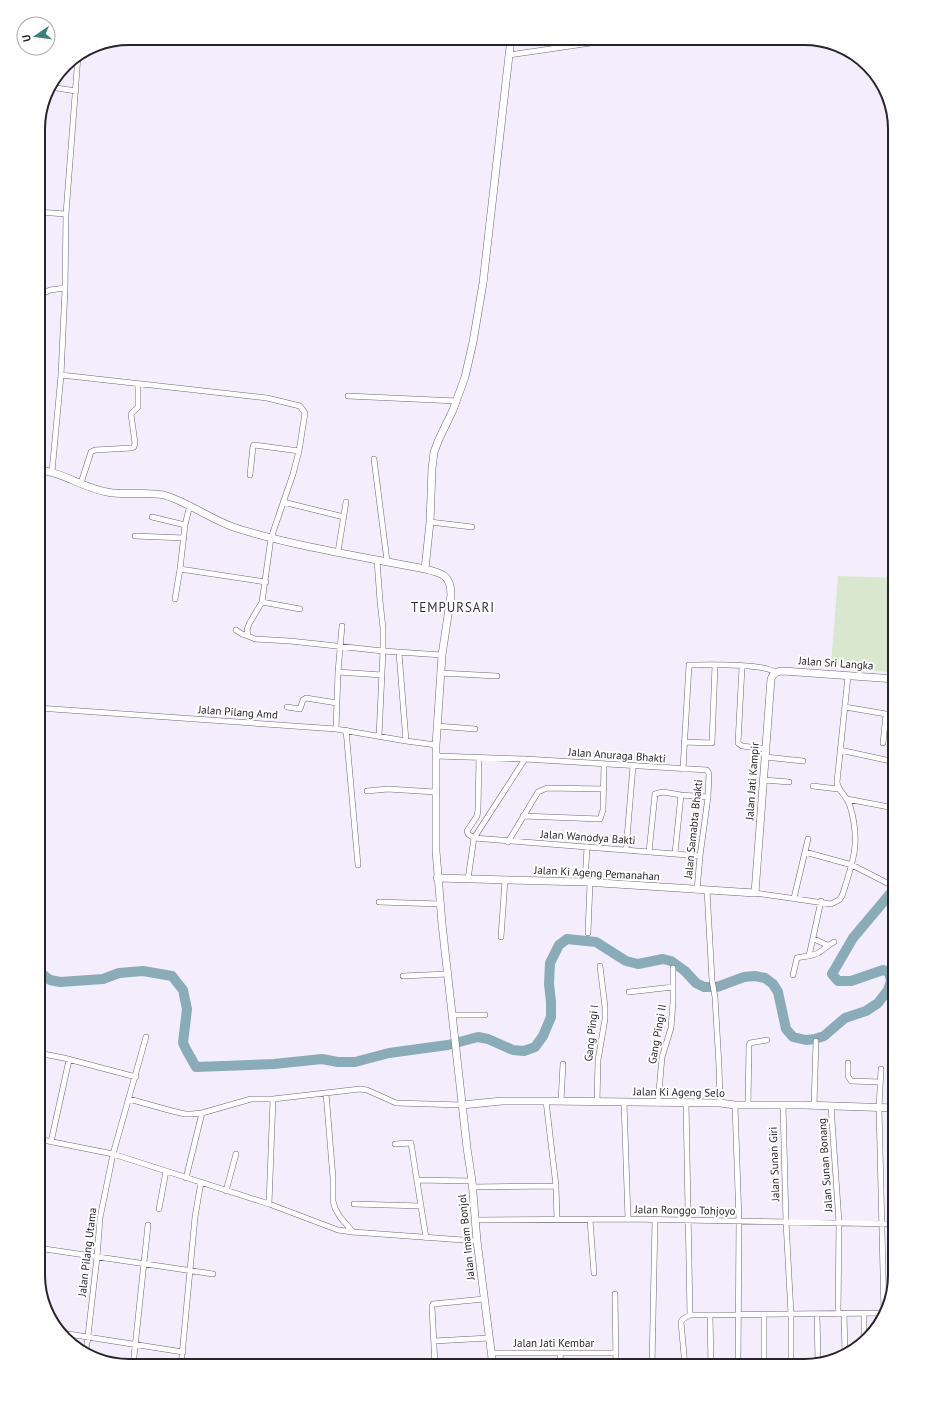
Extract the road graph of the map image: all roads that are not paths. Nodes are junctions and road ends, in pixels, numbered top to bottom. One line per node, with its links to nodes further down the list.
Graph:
1 (510, 45): 3 (street)
2 (577, 45): 3 (street)
3 (509, 55): 14 (street)
4 (78, 63): 6 (street)
5 (56, 88): 6 (street)
6 (76, 91): 8 (street)
7 (45, 212): 8 (street)
8 (66, 214): 9 (street)
9 (65, 288): 10 (street); 11 (street)
10 (45, 292)
11 (61, 375): 12 (street); 18 (street)
12 (138, 384): 15 (street); 20 (street)
13 (348, 396): 14 (street)
14 (457, 401): 26 (street)
15 (299, 450): 19 (street); 21 (street)
16 (374, 459): 34 (street)
17 (45, 471): 18 (street, Jalan Imam Bonjol)
18 (52, 472): 20 (street, Jalan Imam Bonjol)
19 (250, 475)
20 (81, 483): 23 (street, Jalan Imam Bonjol)
21 (283, 502): 25 (street); 31 (street)
22 (346, 502): 25 (street)
23 (190, 505): 27 (street); 31 (street, Jalan Imam Bonjol)
24 (152, 517): 27 (street)
25 (344, 517): 32 (street)
26 (430, 522): 28 (street); 36 (street)
27 (185, 525): 30 (street)
28 (472, 527)
29 (135, 536): 30 (street)
30 (184, 538): 35 (street)
31 (271, 538): 32 (street, Jalan Imam Bonjol); 37 (street)
32 (338, 552): 33 (street, Jalan Imam Bonjol)
33 (377, 560): 34 (street, Jalan Imam Bonjol); 45 (street)
34 (387, 561): 36 (street, Jalan Imam Bonjol)
35 (180, 569): 37 (street); 38 (street)
36 (425, 569): 47 (street, Jalan Imam Bonjol)
37 (266, 582): 39 (street)
38 (175, 598)
39 (262, 602): 40 (street); 43 (street)
40 (300, 609)
41 (342, 626): 44 (street)
42 (236, 630): 43 (street)
43 (248, 636): 44 (street)
44 (340, 646): 45 (street); 50 (street)
45 (384, 652): 46 (street); 53 (street)
46 (399, 653): 47 (street); 66 (street)
47 (442, 655): 52 (street, Jalan Imam Bonjol)
48 (715, 665): 49 (street); 67 (street); 67 (street)
49 (742, 666): 51 (street); 70 (street)
50 (338, 672): 53 (street); 57 (street)
51 (776, 672): 55 (street, Jalan Sri Langka); 70 (street, Jalan Jati Kampir)
52 (440, 673): 54 (street); 61 (street, Jalan Imam Bonjol)
53 (382, 675): 65 (street)
54 (498, 676)
55 (848, 676): 56 (street, Jalan Sri Langka); 59 (street)
56 (888, 679)
57 (337, 703): 58 (street); 62 (street)
58 (287, 707)
59 (845, 707): 68 (street); 71 (street)
60 (45, 708): 62 (street, Jalan Pilang Amd)
61 (437, 726): 63 (street); 69 (street, Jalan Imam Bonjol)
62 (336, 729): 64 (street, Jalan Pilang Amd)
63 (475, 729)
64 (346, 730): 65 (street, Jalan Pilang Amd); 103 (street)
65 (379, 736): 66 (street, Jalan Pilang Amd)
66 (406, 742): 69 (street, Jalan Pilang Amd)
67 (684, 742): 80 (street)
68 (883, 743)
69 (436, 745): 72 (street, Jalan Imam Bonjol)
70 (766, 748): 73 (street, Jalan Jati Kampir)
71 (840, 750): 76 (street); 86 (street)
72 (436, 756): 74 (street, Jalan Anuraga Bhakti); 88 (street, Jalan Imam Bonjol)
73 (765, 757): 77 (street); 82 (street, Jalan Jati Kampir)
74 (479, 758): 75 (street, Jalan Anuraga Bhakti); 94 (street)
75 (525, 759): 78 (street, Jalan Anuraga Bhakti); 94 (street)
76 (888, 760)
77 (803, 761)
78 (604, 764): 79 (street, Jalan Anuraga Bhakti); 85 (street)
79 (633, 766): 80 (street, Jalan Anuraga Bhakti); 98 (street)
80 (683, 769): 81 (street, Jalan Anuraga Bhakti)
81 (707, 770): 90 (street, Jalan Samabta Bhakti)
82 (764, 780): 83 (street); 112 (street, Jalan Jati Kampir)
83 (789, 782)
84 (813, 786): 86 (street)
85 (604, 789): 93 (street); 93 (street)
86 (838, 789): 91 (street)
87 (367, 791): 88 (street)
88 (436, 792): 105 (street, Jalan Imam Bonjol)
89 (681, 795): 90 (street); 99 (street); 101 (street)
90 (708, 797): 102 (street, Jalan Samabta Bhakti)
91 (847, 799): 92 (street); 104 (street)
92 (888, 807)
93 (523, 816): 96 (street)
94 (474, 838): 96 (street, Jalan Wanodya Bakti); 106 (street)
95 (808, 839): 100 (street)
96 (508, 842): 97 (street, Jalan Wanodya Bakti)
97 (587, 847): 98 (street, Jalan Wanodya Bakti); 108 (street)
98 (626, 850): 99 (street, Jalan Wanodya Bakti)
99 (649, 852): 101 (street, Jalan Wanodya Bakti)
100 (805, 852): 104 (street); 113 (street)
101 (675, 853): 102 (street, Jalan Wanodya Bakti)
102 (700, 856): 110 (street, Jalan Samabta Bhakti)
103 (358, 865)
104 (852, 865): 109 (street); 115 (street)
105 (437, 878): 106 (street, Jalan Ki Ageng Pemanahan); 116 (street, Jalan Imam Bonjol)
106 (468, 879): 107 (street, Jalan Ki Ageng Pemanahan)
107 (505, 880): 108 (street, Jalan Ki Ageng Pemanahan); 118 (street)
108 (588, 883): 110 (street, Jalan Ki Ageng Pemanahan); 117 (street)
109 (888, 884)
110 (697, 890): 111 (street, Jalan Ki Ageng Pemanahan)
111 (707, 890): 112 (street, Jalan Ki Ageng Pemanahan); 151 (street)
112 (754, 893): 113 (street)
113 (794, 898): 115 (street)
114 (379, 902): 116 (street)
115 (821, 902): 119 (street)
116 (440, 904): 125 (street, Jalan Imam Bonjol)
117 (588, 932)
118 (502, 937)
119 (814, 939): 121 (street); 122 (street)
120 (834, 942): 121 (street)
121 (827, 945): 122 (street)
122 (809, 956): 126 (street)
123 (600, 966): 147 (street, Gang Pingi I)
124 (673, 968): 128 (street, Gang Pingi II)
125 (447, 974): 127 (street); 130 (street, Jalan Imam Bonjol)
126 (794, 975)
127 (403, 976)
128 (673, 987): 129 (street); 149 (street, Gang Pingi II)
129 (629, 992)
130 (452, 1015): 131 (street); 152 (street, Jalan Imam Bonjol)
131 (486, 1015)
132 (146, 1037): 140 (street, Jalan Pilang Utama)
133 (766, 1040): 154 (street)
134 (816, 1041): 156 (street)
135 (45, 1055): 136 (street)
136 (69, 1060): 140 (street); 162 (street)
137 (848, 1063): 141 (street)
138 (563, 1064): 146 (street)
139 (881, 1069): 141 (street)
140 (136, 1077): 143 (street, Jalan Pilang Utama)
141 (880, 1082): 158 (street)
142 (326, 1093): 144 (street); 152 (street); 189 (street)
143 (129, 1099): 160 (street); 164 (street, Jalan Pilang Utama)
144 (273, 1099): 160 (street); 173 (street)
145 (546, 1101): 146 (street, Jalan Ki Ageng Selo); 152 (street, Jalan Ki Ageng Selo); 171 (street)
146 (561, 1101): 147 (street, Jalan Ki Ageng Selo)
147 (597, 1102): 148 (street, Jalan Ki Ageng Selo)
148 (624, 1102): 149 (street, Jalan Ki Ageng Selo); 177 (street)
149 (658, 1103): 150 (street, Jalan Ki Ageng Selo)
150 (686, 1103): 151 (street, Jalan Ki Ageng Selo); 182 (street)
151 (720, 1103): 153 (street, Jalan Ki Ageng Selo)
152 (462, 1105): 170 (street, Jalan Imam Bonjol)
153 (735, 1105): 154 (street, Jalan Ki Ageng Selo); 183 (street)
154 (748, 1105): 155 (street, Jalan Ki Ageng Selo)
155 (783, 1105): 156 (street, Jalan Ki Ageng Selo); 184 (street, Jalan Sunan Giri)
156 (814, 1106): 157 (street, Jalan Ki Ageng Selo)
157 (831, 1106): 158 (street, Jalan Ki Ageng Selo); 185 (street, Jalan Sunan Bonang)
158 (879, 1108): 159 (street, Jalan Ki Ageng Selo); 186 (street)
159 (888, 1108)
160 (202, 1113): 167 (street)
161 (45, 1141): 162 (street)
162 (51, 1142): 164 (street)
163 (395, 1144): 168 (street)
164 (114, 1154): 166 (street); 193 (street, Jalan Pilang Utama)
165 (236, 1154): 172 (street)
166 (166, 1171): 167 (street); 176 (street)
167 (186, 1178): 169 (street)
168 (417, 1180): 170 (street); 175 (street)
169 (201, 1182): 172 (street); 195 (street)
170 (472, 1184): 171 (street); 178 (street, Jalan Imam Bonjol)
171 (556, 1186): 179 (street)
172 (226, 1191): 173 (street)
173 (268, 1204): 189 (street)
174 (354, 1204): 175 (street)
175 (421, 1206): 190 (street)
176 (159, 1209)
177 (628, 1219): 180 (street, Jalan Ronggo Tohjoyo); 181 (street, Jalan Ronggo Tohjoyo)
178 (475, 1220): 179 (street, Jalan Ronggo Tohjoyo); 191 (street, Jalan Imam Bonjol)
179 (557, 1220): 180 (street, Jalan Ronggo Tohjoyo)
180 (590, 1220): 196 (street)
181 (655, 1220): 182 (street, Jalan Ronggo Tohjoyo); 229 (street)
182 (688, 1220): 183 (street, Jalan Ronggo Tohjoyo); 206 (street)
183 (739, 1221): 184 (street, Jalan Ronggo Tohjoyo); 207 (street)
184 (786, 1222): 185 (street, Jalan Ronggo Tohjoyo); 202 (street, Jalan Sunan Giri)
185 (839, 1222): 186 (street, Jalan Ronggo Tohjoyo); 204 (street, Jalan Sunan Bonang)
186 (882, 1224): 187 (street, Jalan Ronggo Tohjoyo); 200 (street)
187 (888, 1224)
188 (148, 1225): 194 (street)
189 (353, 1232): 190 (street)
190 (426, 1238): 191 (street)
191 (477, 1241): 199 (street, Jalan Imam Bonjol)
192 (45, 1249): 193 (street)
193 (97, 1257): 194 (street); 212 (street, Jalan Pilang Utama)
194 (143, 1264): 195 (street); 215 (street)
195 (190, 1271): 197 (street); 218 (street)
196 (594, 1273)
197 (214, 1274)
198 (615, 1294): 221 (street)
199 (484, 1299): 213 (street, Jalan Imam Bonjol); 214 (street)
200 (884, 1301)
201 (879, 1313): 205 (street)
202 (791, 1314): 203 (street); 208 (street); 234 (street, Jalan Sunan Giri)
203 (817, 1314): 204 (street); 222 (street)
204 (841, 1314): 205 (street); 217 (street, Jalan Sunan Bonang)
205 (864, 1314): 210 (street)
206 (690, 1315): 209 (street); 230 (street)
207 (740, 1315): 208 (street); 209 (street); 232 (street)
208 (764, 1315): 233 (street)
209 (710, 1316): 231 (street)
210 (864, 1333)
211 (70, 1334): 212 (street)
212 (87, 1337): 215 (street); 216 (street, Jalan Pilang Utama)
213 (489, 1338): 214 (street); 219 (street, Jalan Imam Bonjol)
214 (434, 1341): 225 (street)
215 (136, 1344): 218 (street); 223 (street)
216 (86, 1347)
217 (844, 1349)
218 (183, 1352): 224 (street)
219 (492, 1353): 220 (street, Jalan Jati Kembar); 226 (street, Jalan Imam Bonjol)
220 (560, 1353): 221 (street, Jalan Jati Kembar); 227 (street)
221 (616, 1353): 228 (street)
222 (818, 1357)
223 (134, 1359)
224 (182, 1359)
225 (435, 1359)
226 (492, 1359)
227 (560, 1359)
228 (616, 1359)
229 (652, 1359)
230 (685, 1359)
231 (711, 1359)
232 (738, 1359)
233 (764, 1359)
234 (790, 1359)

